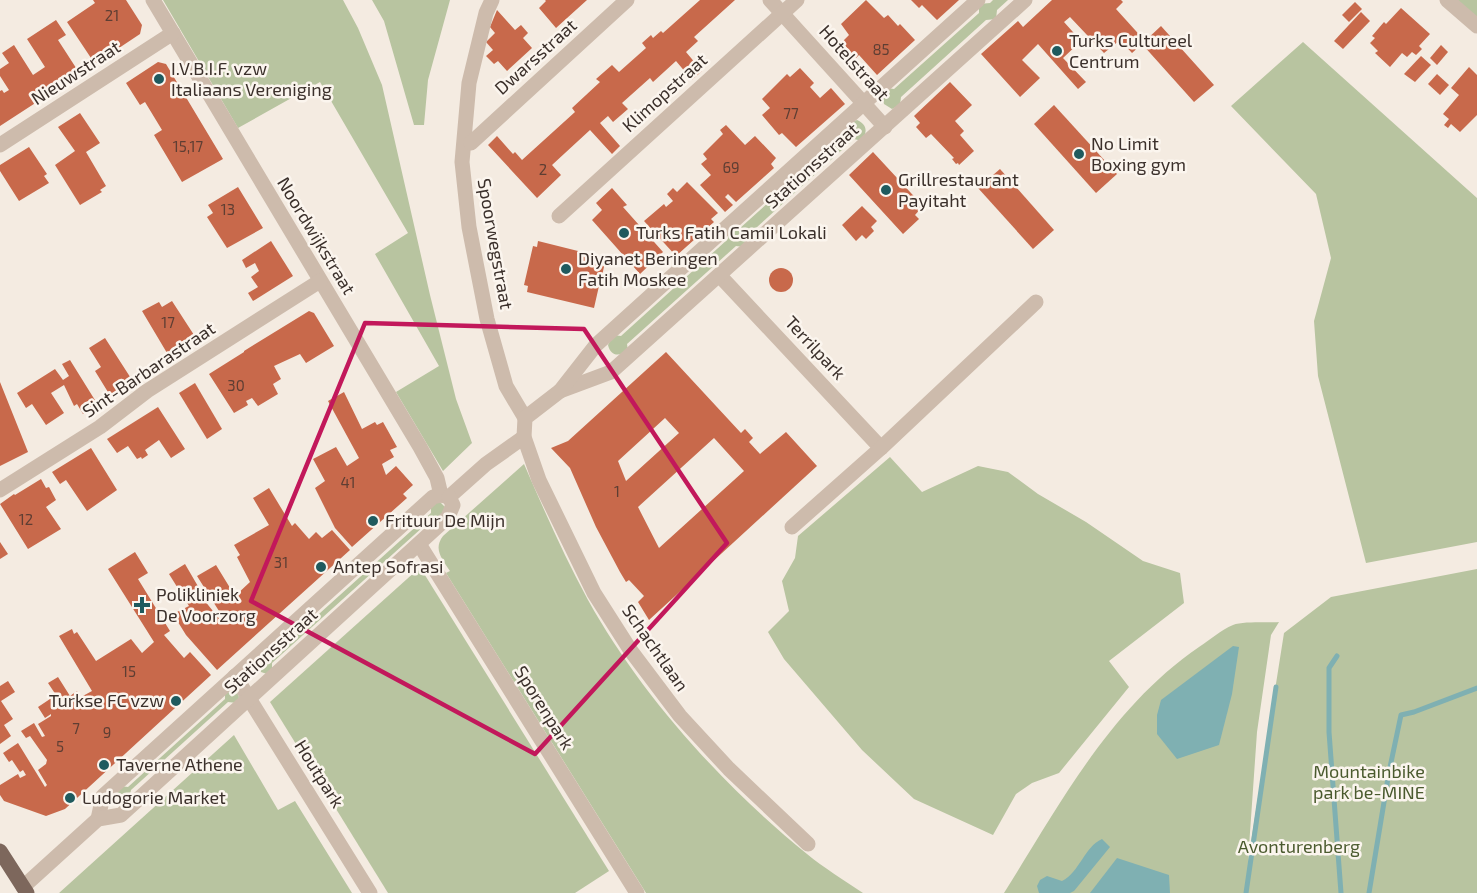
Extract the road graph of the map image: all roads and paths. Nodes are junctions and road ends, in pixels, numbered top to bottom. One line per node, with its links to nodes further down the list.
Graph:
1 (153, 0): 11 (street, Noordwijkstraat)
2 (492, 0): 21 (street, Spoorwegstraat)
3 (627, 0): 14 (street, Dwarsstraat)
4 (770, 0): 9 (street, Hotelstraat)
5 (797, 0): 9 (street, Klimopstraat)
6 (978, 0): 12 (street, Stationsstraat)
7 (1025, 0): 13 (street, Stationsstraat)
8 (1447, 0): 10 (street)
9 (782, 14): 12 (street, Hotelstraat); 16 (street, Klimopstraat)
10 (1477, 26)
11 (173, 33): 15 (street, Nieuwstraat); 18 (street, Noordwijkstraat)
12 (865, 104): 13 (street, Hotelstraat); 20 (street, Stationsstraat)
13 (885, 126): 17 (street, Stationsstraat)
14 (471, 143)
15 (0, 146)
16 (559, 216)
17 (720, 276): 20 (street, Stationsstraat); 23 (street, Terrilpark)
18 (320, 281): 24 (street, Sint-Barbarastraat); 25 (street, Noordwijkstraat)
19 (1036, 302): 23 (street)
20 (561, 391): 21 (street, Stationsstraat)
21 (525, 418): 22 (street)
22 (524, 437): 25 (street, Stationsstraat); 31 (street, Schachtlaan)
23 (881, 448): 26 (street)
24 (0, 490)
25 (445, 496): 27 (street, Stationsstraat); 28 (street, Stationsstraat)
26 (792, 527)
27 (419, 544): 29 (street, Stationsstraat); 35 (street, Sporenpark)
28 (235, 676): 29 (street, Houtpark); 30 (street, Stationsstraat)
29 (249, 697): 30 (street, Stationsstraat); 34 (street, Houtpark)
30 (98, 819): 33 (street, Stationsstraat)
31 (808, 844)
32 (0, 851): 33 (main road)
33 (25, 890)
34 (370, 893)
35 (637, 893)

